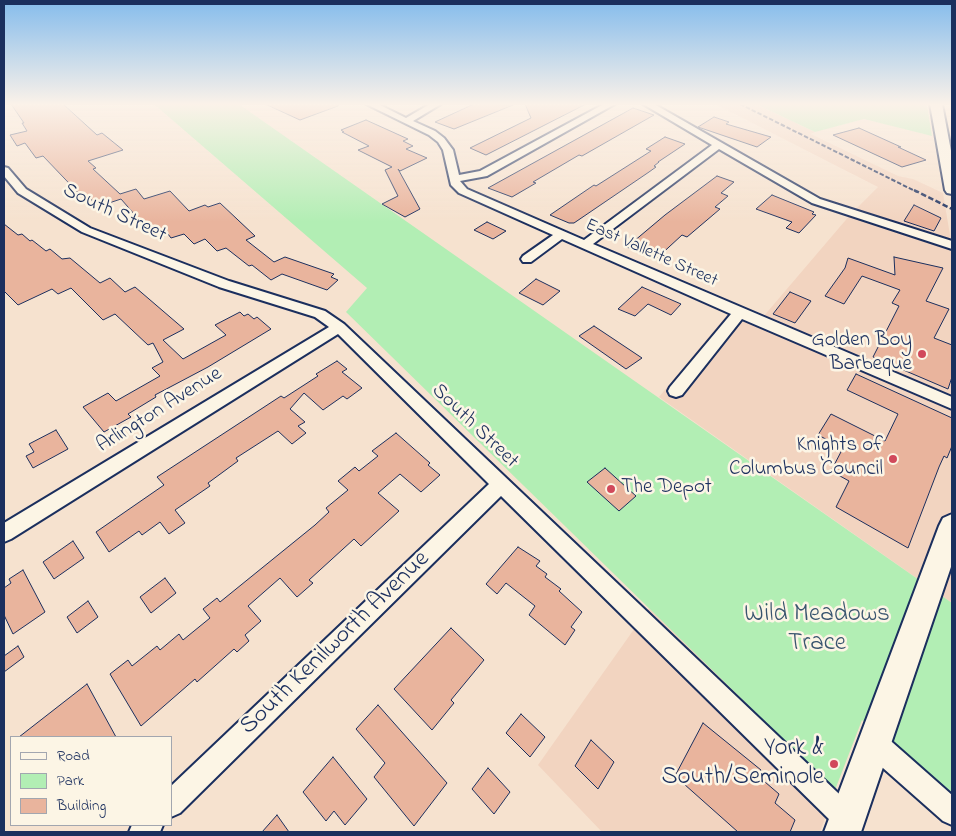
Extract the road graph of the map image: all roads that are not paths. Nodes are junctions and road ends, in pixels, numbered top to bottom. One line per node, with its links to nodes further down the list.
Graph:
1 (443, 143): 7 (street)
2 (540, 143): 7 (street)
3 (715, 143): 5 (street)
4 (943, 143): 9 (main road)
5 (718, 145): 11 (street); 12 (street)
6 (4, 170): 8 (street, South Street)
7 (454, 180): 10 (street, East Vallette Street)
8 (11, 188): 15 (street, South Street)
9 (952, 188)
10 (562, 234): 11 (street, East Vallette Street); 13 (street)
11 (586, 244): 14 (street, East Vallette Street)
12 (952, 245)
13 (527, 259)
14 (740, 313): 16 (street); 17 (street, East Vallette Street)
15 (339, 327): 18 (street, South Street); 20 (street, Arlington Avenue)
16 (676, 391)
17 (952, 403)
18 (501, 484): 22 (street, South Kenilworth Avenue); 24 (street, South Street)
19 (952, 526): 21 (main road)
20 (4, 532)
21 (875, 744): 23 (street); 24 (main road)
22 (172, 803)
23 (952, 812)
24 (845, 826)

